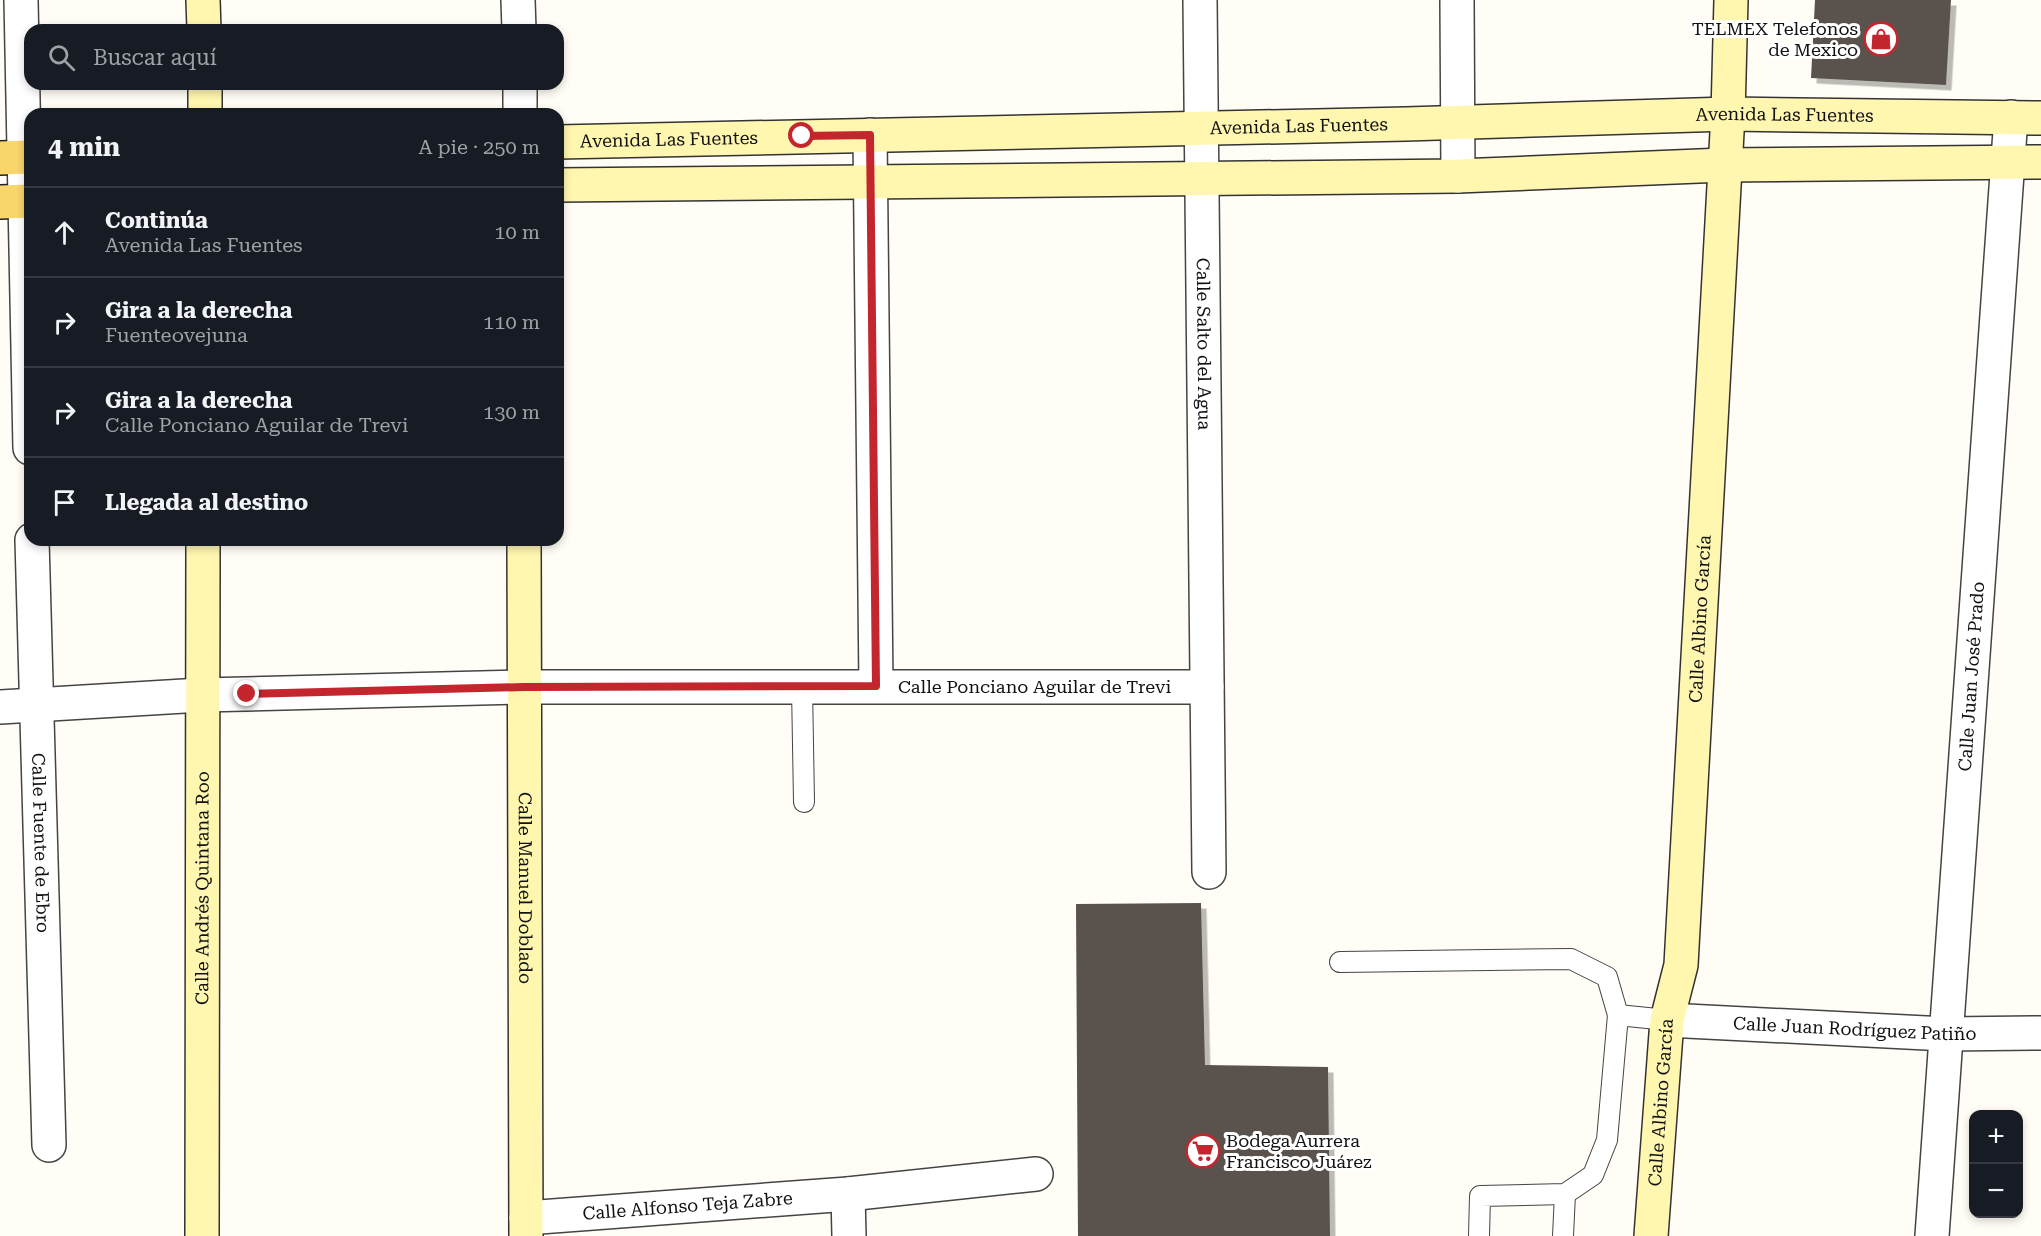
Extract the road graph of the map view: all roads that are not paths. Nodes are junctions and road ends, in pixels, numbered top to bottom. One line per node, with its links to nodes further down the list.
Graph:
1 (21, 0): 19 (street)
2 (203, 0): 7 (main road)
3 (518, 0): 8 (street)
4 (1200, 0): 16 (street, Calle Salto del Agua)
5 (1457, 0): 15 (street)
6 (1731, 0): 13 (main road, Calle Albino García)
7 (204, 24)
8 (519, 24)
9 (205, 90): 11 (main road)
10 (520, 90): 12 (street)
11 (205, 108)
12 (520, 108)
13 (1728, 114): 14 (main road, Avenida Las Fuentes); 15 (main road, Avenida Las Fuentes); 22 (main road, Calle Albino García)
14 (2026, 118): 20 (street, Calle Juan José Prado)
15 (1457, 122): 16 (main road, Avenida Las Fuentes); 23 (street)
16 (1200, 128): 17 (main road, Avenida Las Fuentes); 24 (street, Calle Salto del Agua)
17 (870, 135): 18 (main road, Avenida Las Fuentes); 25 (street)
18 (564, 142)
19 (18, 157): 27 (street)
20 (2008, 161): 21 (main road); 22 (main road); 44 (street, Calle Juan José Prado)
21 (2041, 162)
22 (1723, 165): 23 (main road); 43 (main road, Calle Albino García)
23 (1458, 176): 24 (main road)
24 (1201, 180): 25 (main road); 35 (street, Calle Salto del Agua)
25 (871, 182): 26 (main road); 32 (street)
26 (564, 185)
27 (18, 202): 28 (street)
28 (24, 325)
29 (32, 546): 37 (street, Calle Fuente de Ebro)
30 (203, 546): 36 (main road, Calle Andrés Quintana Roo)
31 (524, 546): 33 (main road, Calle Manuel Doblado)
32 (876, 686): 34 (street, Calle Ponciano Aguilar de Trevi); 35 (street, Calle Ponciano Aguilar de Trevi)
33 (524, 687): 34 (street, Calle Ponciano Aguilar de Trevi); 36 (street, Calle Ponciano Aguilar de Trevi); 50 (main road, Calle Manuel Doblado)
34 (802, 687): 39 (lane)
35 (1207, 687): 40 (street, Calle Salto del Agua)
36 (201, 695): 37 (street, Calle Ponciano Aguilar de Trevi); 51 (main road, Calle Andrés Quintana Roo)
37 (35, 705): 38 (street, Calle Ponciano Aguilar de Trevi); 46 (street, Calle Fuente de Ebro)
38 (0, 707)
39 (804, 802)
40 (1209, 872)
41 (1340, 962): 42 (lane)
42 (1618, 1015): 43 (lane); 49 (lane)
43 (1667, 1020): 44 (street, Calle Juan Rodríguez Patiño); 55 (main road, Calle Albino García)
44 (1946, 1034): 45 (street, Calle Juan Rodríguez Patiño); 56 (street, Calle Juan José Prado)
45 (2041, 1034)
46 (49, 1145)
47 (1036, 1174): 48 (street, Calle Alfonso Teja Zabre)
48 (848, 1194): 50 (street, Calle Alfonso Teja Zabre); 52 (street)
49 (1565, 1194): 53 (lane); 54 (lane)
50 (526, 1227)
51 (202, 1236)
52 (849, 1236)
53 (1479, 1236)
54 (1563, 1236)
55 (1651, 1236)
56 (1932, 1236)

